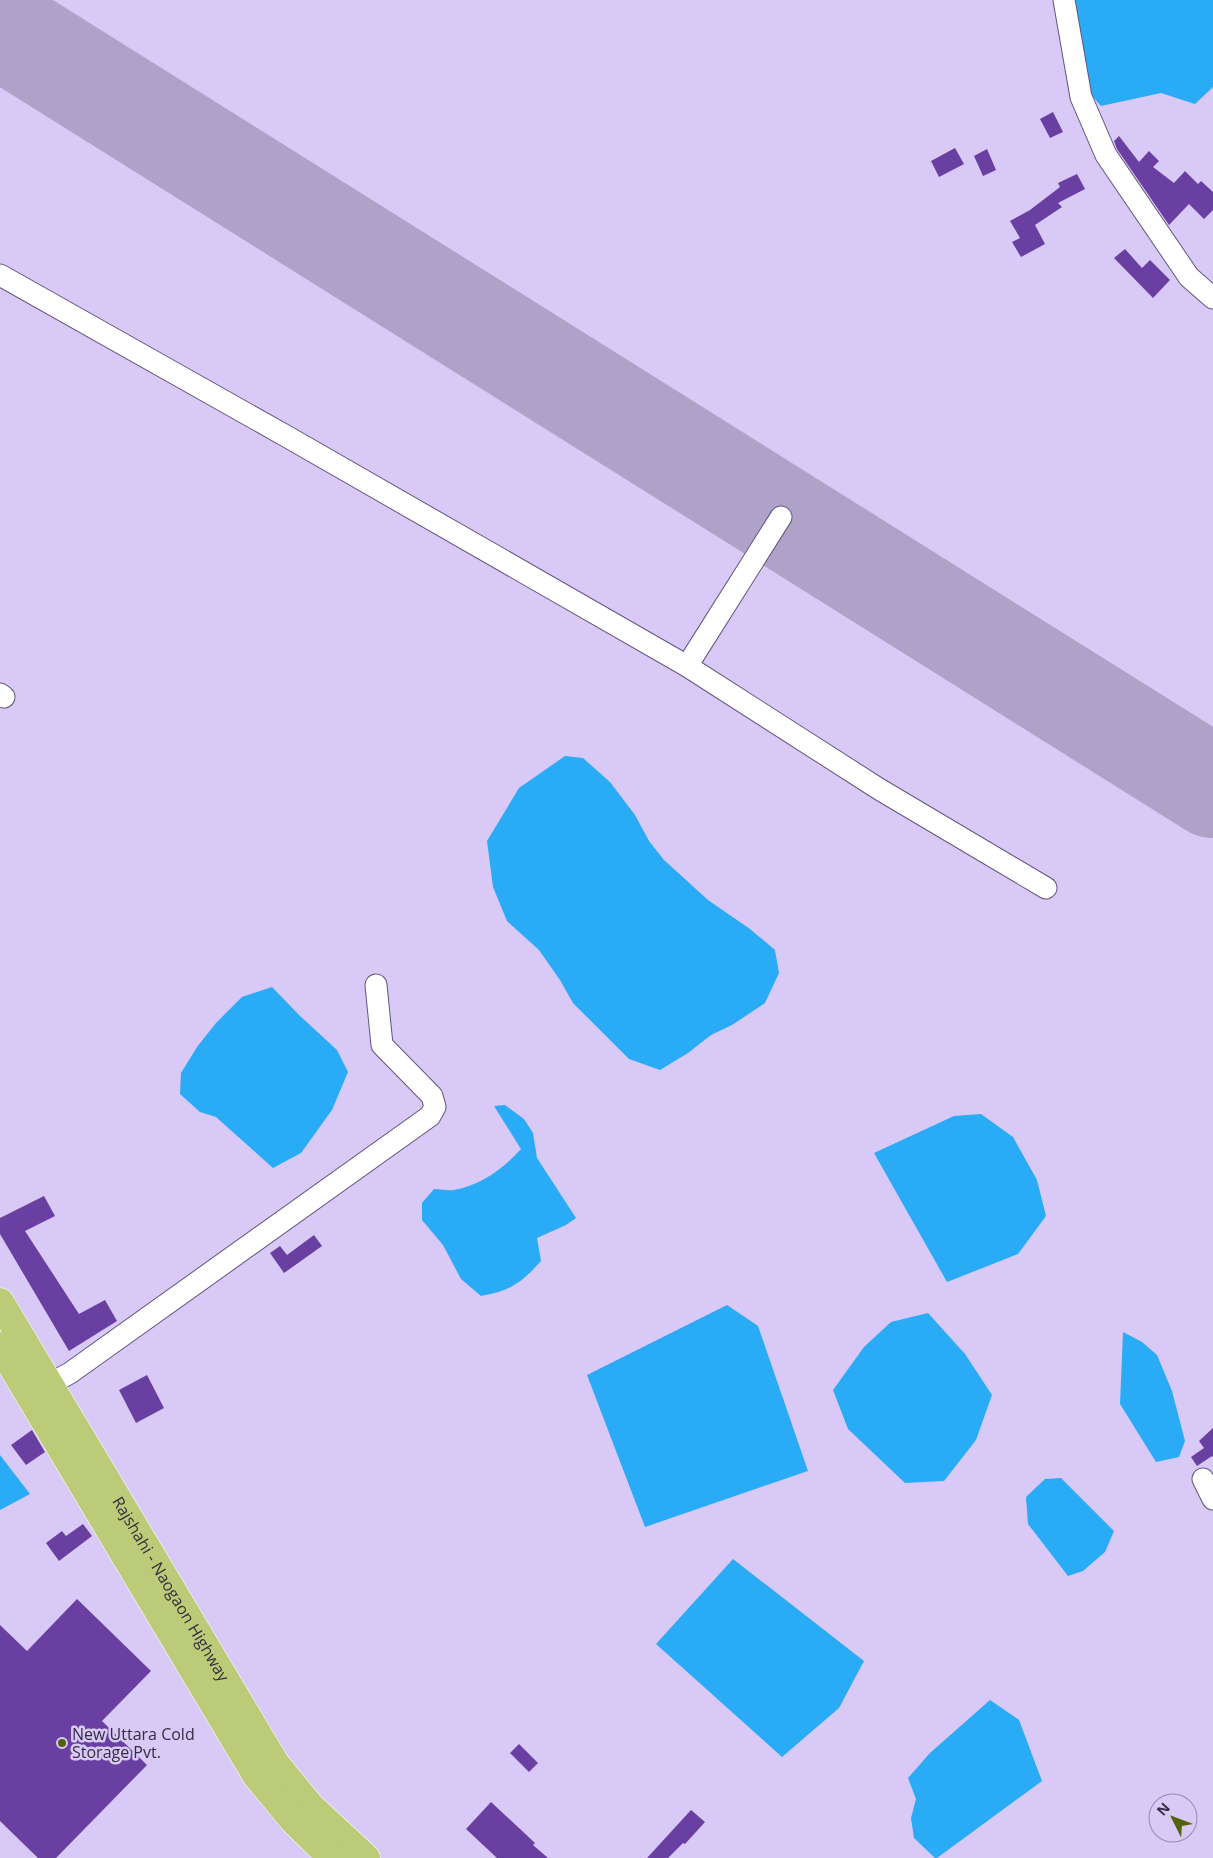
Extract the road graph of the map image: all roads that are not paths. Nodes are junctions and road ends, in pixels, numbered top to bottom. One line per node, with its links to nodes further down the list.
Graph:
1 (1064, 0): 3 (street)
2 (0, 275): 5 (street)
3 (1213, 298)
4 (781, 517): 5 (street)
5 (687, 666): 6 (street)
6 (1046, 888)
7 (376, 985): 10 (street)
8 (0, 1302): 10 (main road, Rajshahi - Naogaon Highway)
9 (0, 1346): 13 (main road, Rajshahi - Naogaon Highway)
10 (48, 1384): 14 (main road, Rajshahi - Naogaon Highway)
11 (1203, 1479): 12 (street)
12 (1213, 1499)
13 (332, 1858)
14 (366, 1858)

